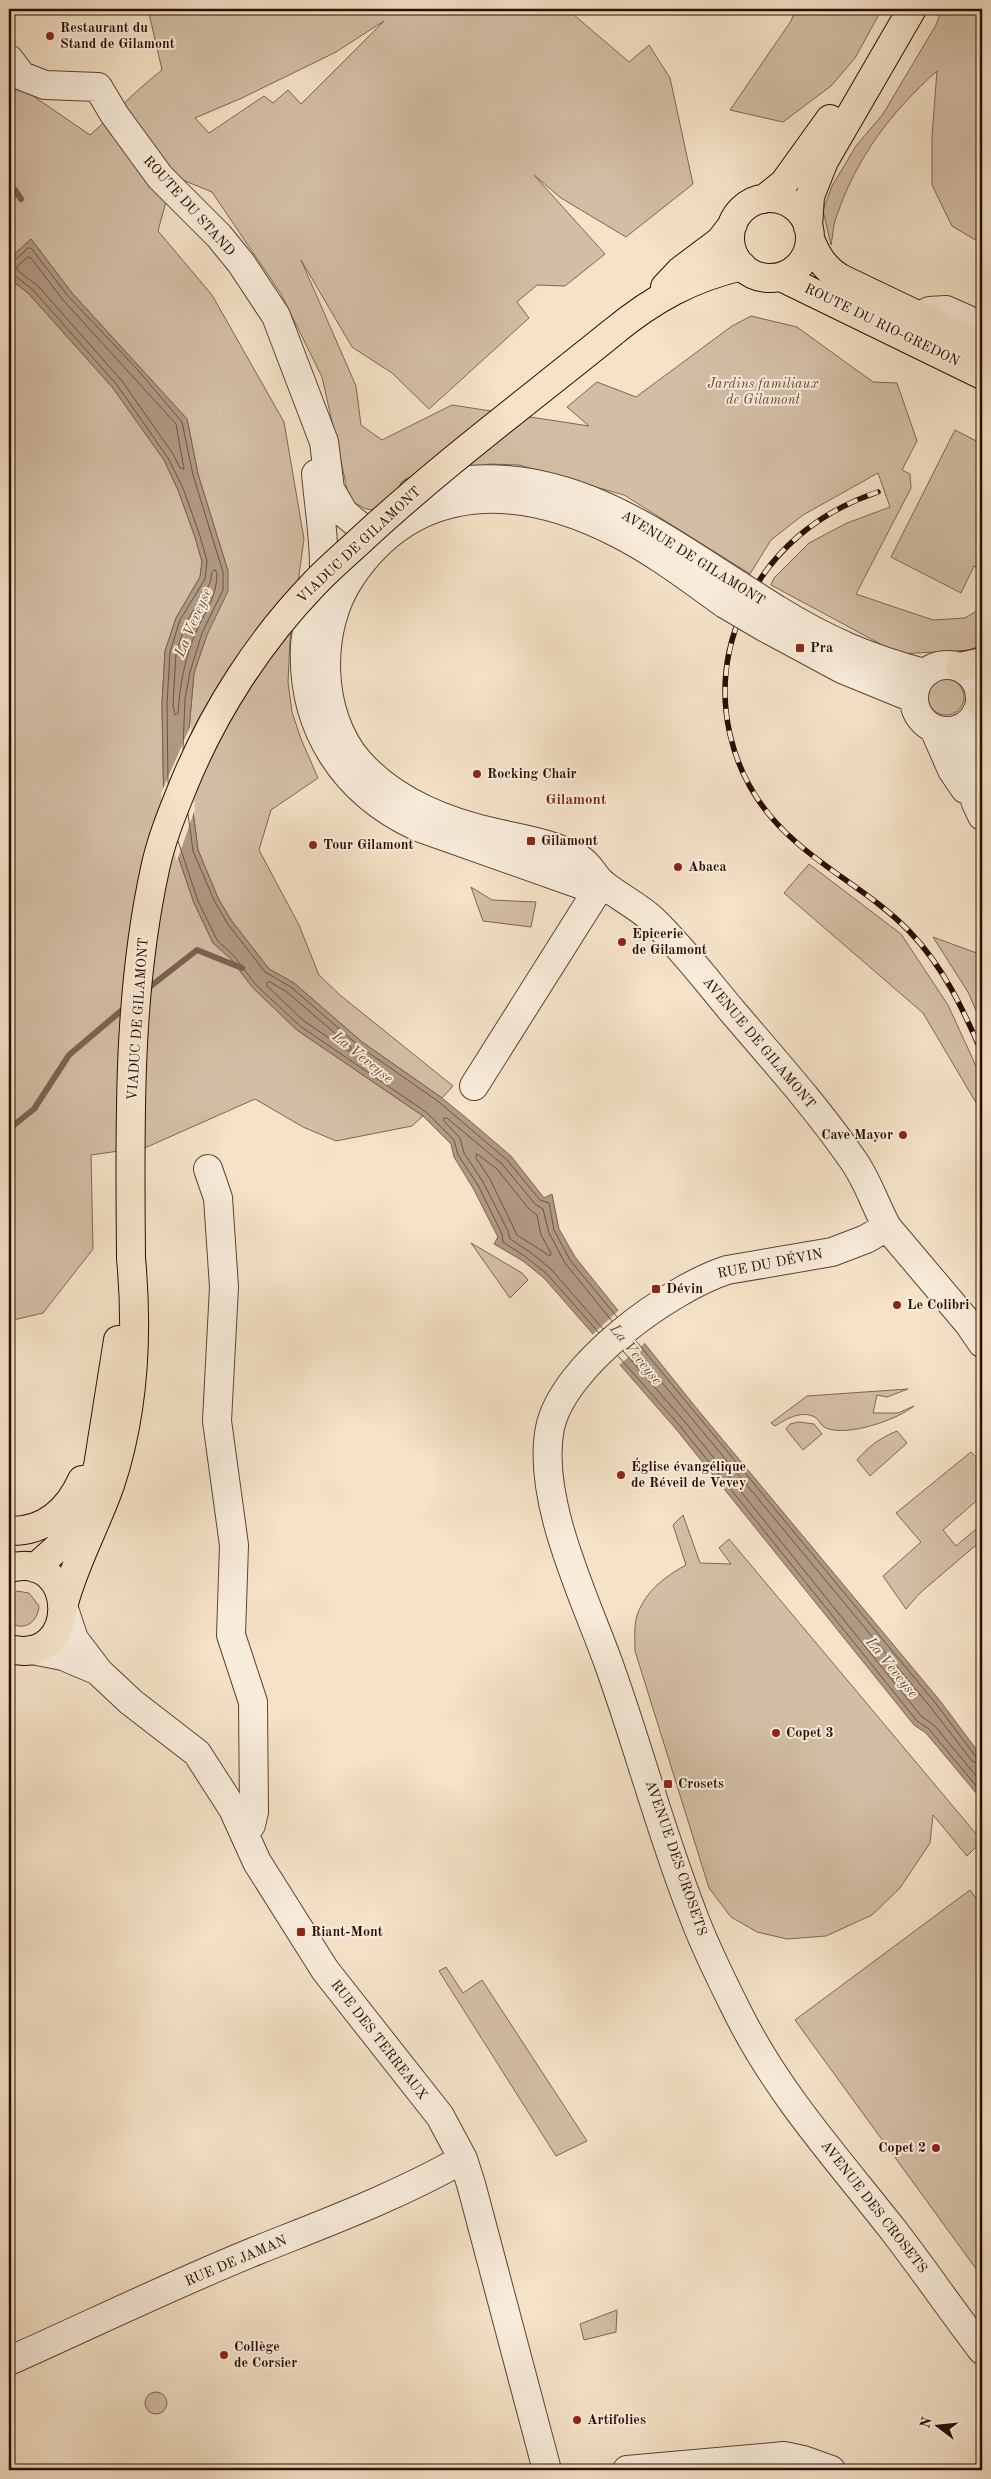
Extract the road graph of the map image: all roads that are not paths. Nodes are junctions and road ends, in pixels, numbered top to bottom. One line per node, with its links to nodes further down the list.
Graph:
1 (912, 9): 2 (main road)
2 (882, 57): 4 (main road); 6 (main road)
3 (9, 59): 15 (street, ROUTE DU STAND)
4 (764, 199): 5 (main road); 6 (main road)
5 (733, 224): 7 (main road); 9 (main road, VIADUC DE GILAMONT)
6 (809, 233): 8 (main road); 10 (main road, ROUTE DU RIO-GREDON)
7 (742, 266): 8 (main road); 9 (main road, VIADUC DE GILAMONT)
8 (781, 276): 12 (main road, ROUTE DU RIO-GREDON)
9 (659, 297): 32 (main road, VIADUC DE GILAMONT, bridge)
10 (921, 317): 11 (street); 12 (street); 13 (main road, ROUTE DU RIO-GREDON)
11 (982, 326)
12 (900, 335): 14 (main road, ROUTE DU RIO-GREDON)
13 (982, 346)
14 (982, 375)
15 (313, 418): 16 (street, ROUTE DU STAND); 17 (street, ROUTE DU STAND)
16 (362, 528): 17 (street, AVENUE DE GILAMONT); 18 (street, AVENUE DE GILAMONT)
17 (324, 575): 26 (street, AVENUE DE GILAMONT)
18 (733, 595): 19 (street, AVENUE DE GILAMONT, bridge); 26 (street, AVENUE DE GILAMONT)
19 (770, 618): 21 (street, AVENUE DE GILAMONT); 22 (street, AVENUE DE GILAMONT)
20 (971, 665): 21 (street); 23 (street)
21 (924, 673): 22 (street)
22 (913, 698): 24 (street)
23 (976, 709): 24 (street); 25 (street)
24 (934, 729): 25 (street)
25 (978, 808)
26 (602, 883): 27 (street); 29 (street, AVENUE DE GILAMONT)
27 (474, 1086)
28 (208, 1169): 38 (street)
29 (888, 1227): 30 (street, AVENUE DE GILAMONT); 31 (street, RUE DU DÉVIN)
30 (982, 1343)
31 (587, 1367): 40 (street, AVENUE DES CROSETS)
32 (112, 1420): 33 (main road); 34 (main road, VIADUC DE GILAMONT); 35 (main road, VIADUC DE GILAMONT)
33 (9, 1532)
34 (17, 1566): 35 (main road)
35 (64, 1606): 36 (main road, VIADUC DE GILAMONT); 37 (street, RUE DES TERREAUX)
36 (19, 1653): 37 (street, RUE DES TERREAUX)
37 (99, 1672): 38 (street, RUE DES TERREAUX)
38 (244, 1832): 39 (street, RUE DES TERREAUX)
39 (463, 2159): 41 (street, RUE DE JAMAN); 42 (street, RUE DES TERREAUX)
40 (982, 2350)
41 (9, 2361)
42 (547, 2470)
43 (627, 2470): 44 (street)
44 (830, 2470)

